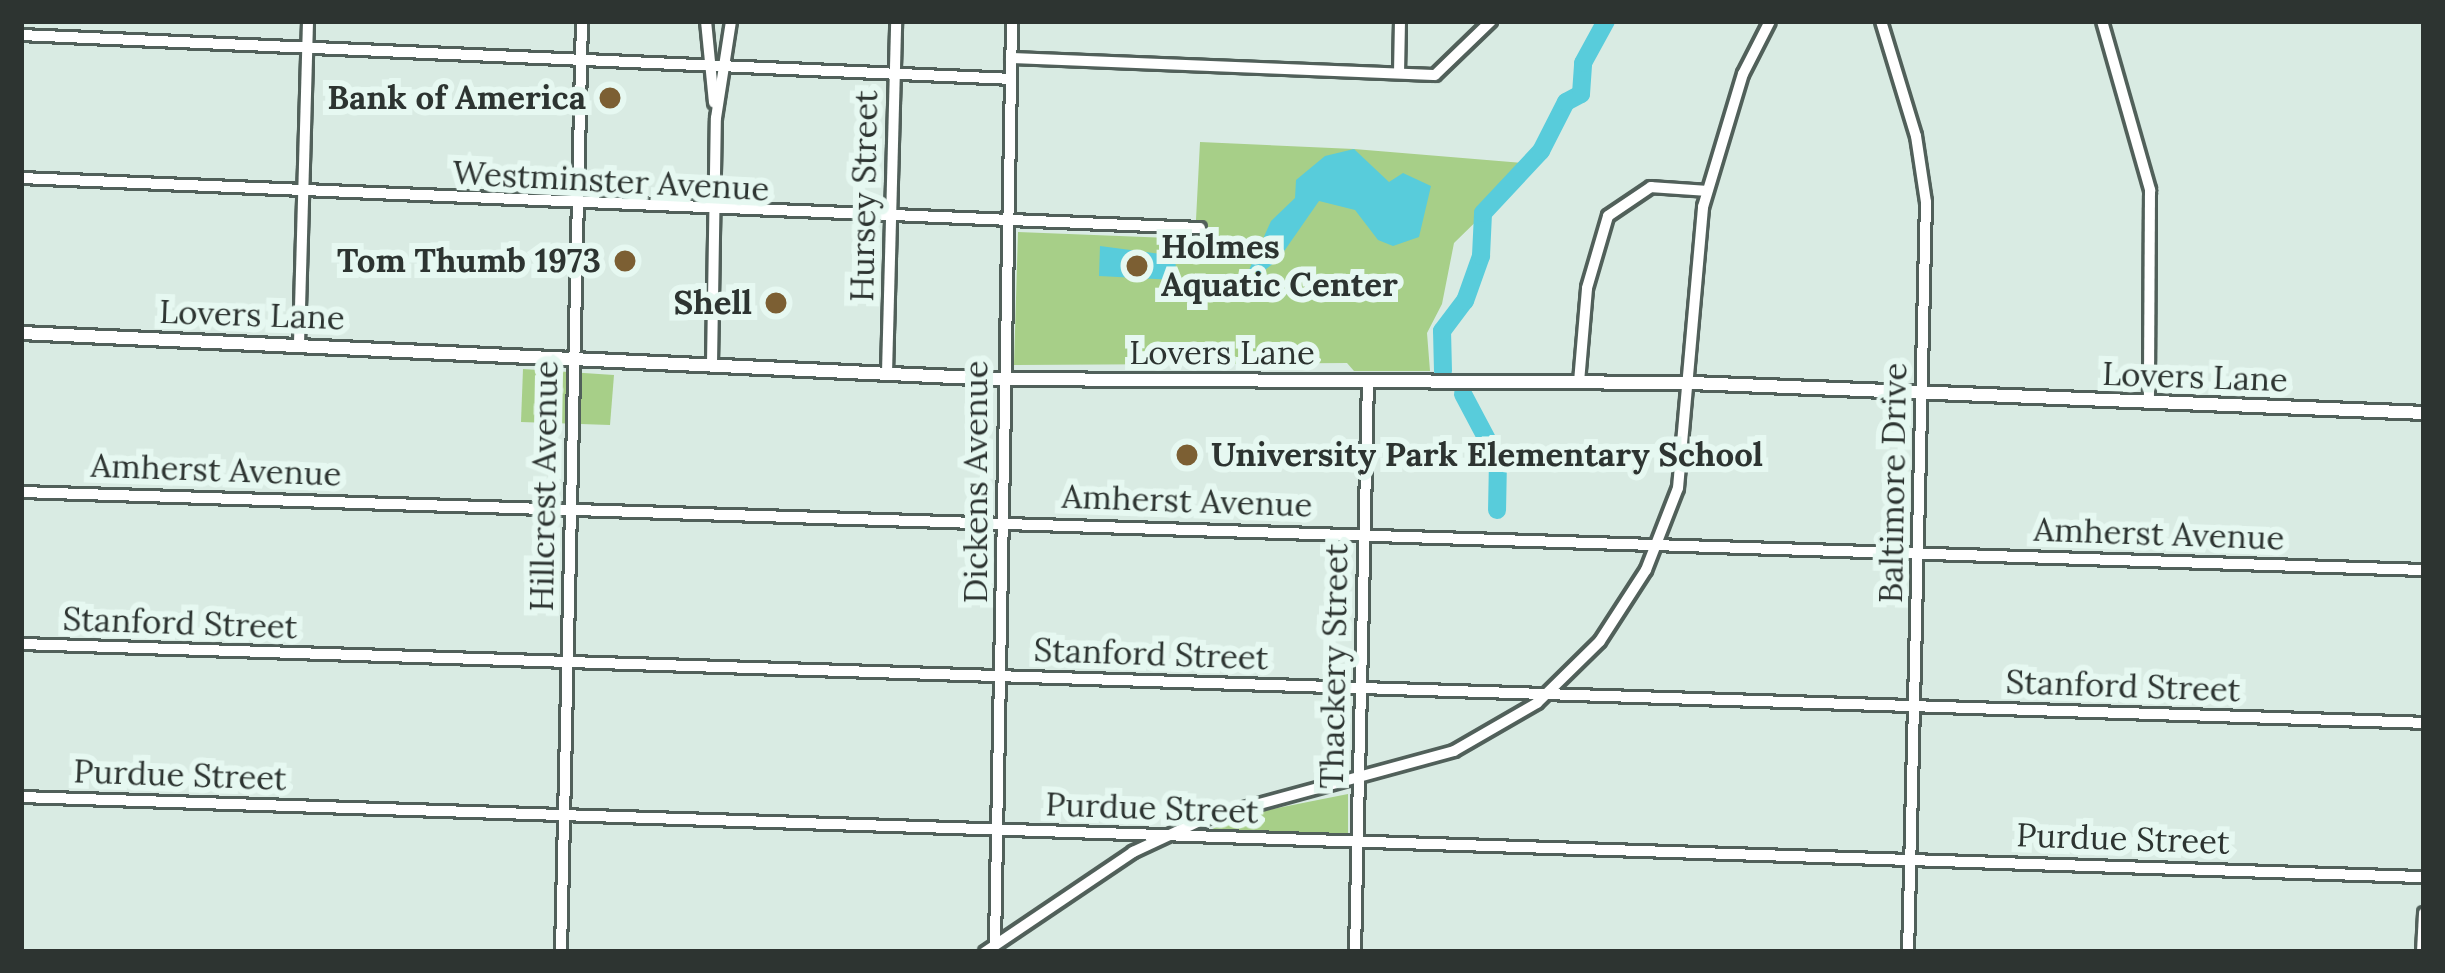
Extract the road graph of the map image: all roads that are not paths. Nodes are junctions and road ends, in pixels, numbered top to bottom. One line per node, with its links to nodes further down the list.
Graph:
1 (308, 21): 13 (street)
2 (582, 21): 15 (street, Hillcrest Avenue)
3 (706, 21): 16 (street)
4 (731, 21): 16 (street)
5 (896, 21): 18 (street, Hursey Street)
6 (1012, 21): 14 (street, Dickens Avenue)
7 (1400, 21): 17 (street)
8 (1491, 21): 17 (street)
9 (1770, 21): 21 (street)
10 (1881, 21): 37 (street, Baltimore Drive)
11 (2102, 21): 38 (street)
12 (21, 35): 13 (street)
13 (308, 50): 15 (street); 22 (street)
14 (1011, 58): 17 (street); 19 (street, Dickens Avenue)
15 (581, 64): 16 (street); 23 (street, Hillcrest Avenue)
16 (716, 67): 18 (street); 24 (street)
17 (1399, 73)
18 (894, 74): 19 (street); 25 (street, Hursey Street)
19 (1011, 79): 26 (street, Dickens Avenue)
20 (21, 178): 22 (street, Westminster Avenue)
21 (1707, 191): 35 (street); 36 (street)
22 (304, 192): 23 (street, Westminster Avenue); 29 (street)
23 (578, 208): 24 (street, Westminster Avenue); 30 (street, Hillcrest Avenue)
24 (714, 213): 25 (street, Westminster Avenue); 31 (street)
25 (890, 219): 26 (street, Westminster Avenue); 32 (street, Hursey Street)
26 (1007, 222): 27 (street, Westminster Avenue); 33 (street, Dickens Avenue)
27 (1200, 228)
28 (21, 332): 29 (main road, Lovers Lane)
29 (299, 344): 30 (main road, Lovers Lane)
30 (574, 356): 31 (main road, Lovers Lane); 41 (street, Hillcrest Avenue)
31 (712, 364): 32 (main road, Lovers Lane)
32 (887, 373): 33 (main road, Lovers Lane)
33 (1006, 379): 34 (main road, Lovers Lane); 42 (street, Dickens Avenue)
34 (1368, 382): 35 (main road, Lovers Lane); 43 (street, Thackery Street)
35 (1579, 382): 36 (main road, Lovers Lane)
36 (1691, 383): 37 (main road, Lovers Lane); 44 (street)
37 (1921, 394): 38 (main road, Lovers Lane); 45 (street, Baltimore Drive)
38 (2149, 402): 39 (main road, Lovers Lane)
39 (2424, 413)
40 (21, 492): 41 (street, Amherst Avenue)
41 (571, 508): 42 (street, Amherst Avenue); 48 (street, Hillcrest Avenue)
42 (1007, 522): 43 (street, Amherst Avenue); 49 (street, Dickens Avenue)
43 (1364, 534): 44 (street, Amherst Avenue); 50 (street, Thackery Street)
44 (1658, 544): 45 (street, Amherst Avenue); 51 (street)
45 (1918, 552): 46 (street, Amherst Avenue); 52 (street, Baltimore Drive)
46 (2424, 570)
47 (21, 644): 48 (street, Stanford Street)
48 (567, 662): 49 (street, Stanford Street); 56 (street, Hillcrest Avenue)
49 (1002, 676): 50 (street, Stanford Street); 57 (street, Dickens Avenue)
50 (1361, 688): 51 (street, Stanford Street); 54 (street, Thackery Street)
51 (1547, 694): 52 (street, Stanford Street); 54 (street)
52 (1914, 706): 53 (street, Stanford Street); 60 (street, Baltimore Drive)
53 (2424, 723)
54 (1359, 779): 58 (street); 59 (street, Thackery Street)
55 (21, 797): 56 (street, Purdue Street)
56 (564, 816): 57 (street, Purdue Street); 64 (street, Hillcrest Avenue)
57 (999, 830): 58 (street, Purdue Street); 63 (street, Dickens Avenue)
58 (1167, 835): 59 (street, Purdue Street); 63 (street)
59 (1358, 843): 60 (street, Purdue Street); 65 (street, Thackery Street)
60 (1911, 858): 61 (street, Purdue Street); 66 (street, Baltimore Drive)
61 (2424, 877)
62 (2424, 913): 67 (street)
63 (990, 948)
64 (561, 952)
65 (1355, 952)
66 (1909, 952)
67 (2422, 952)

